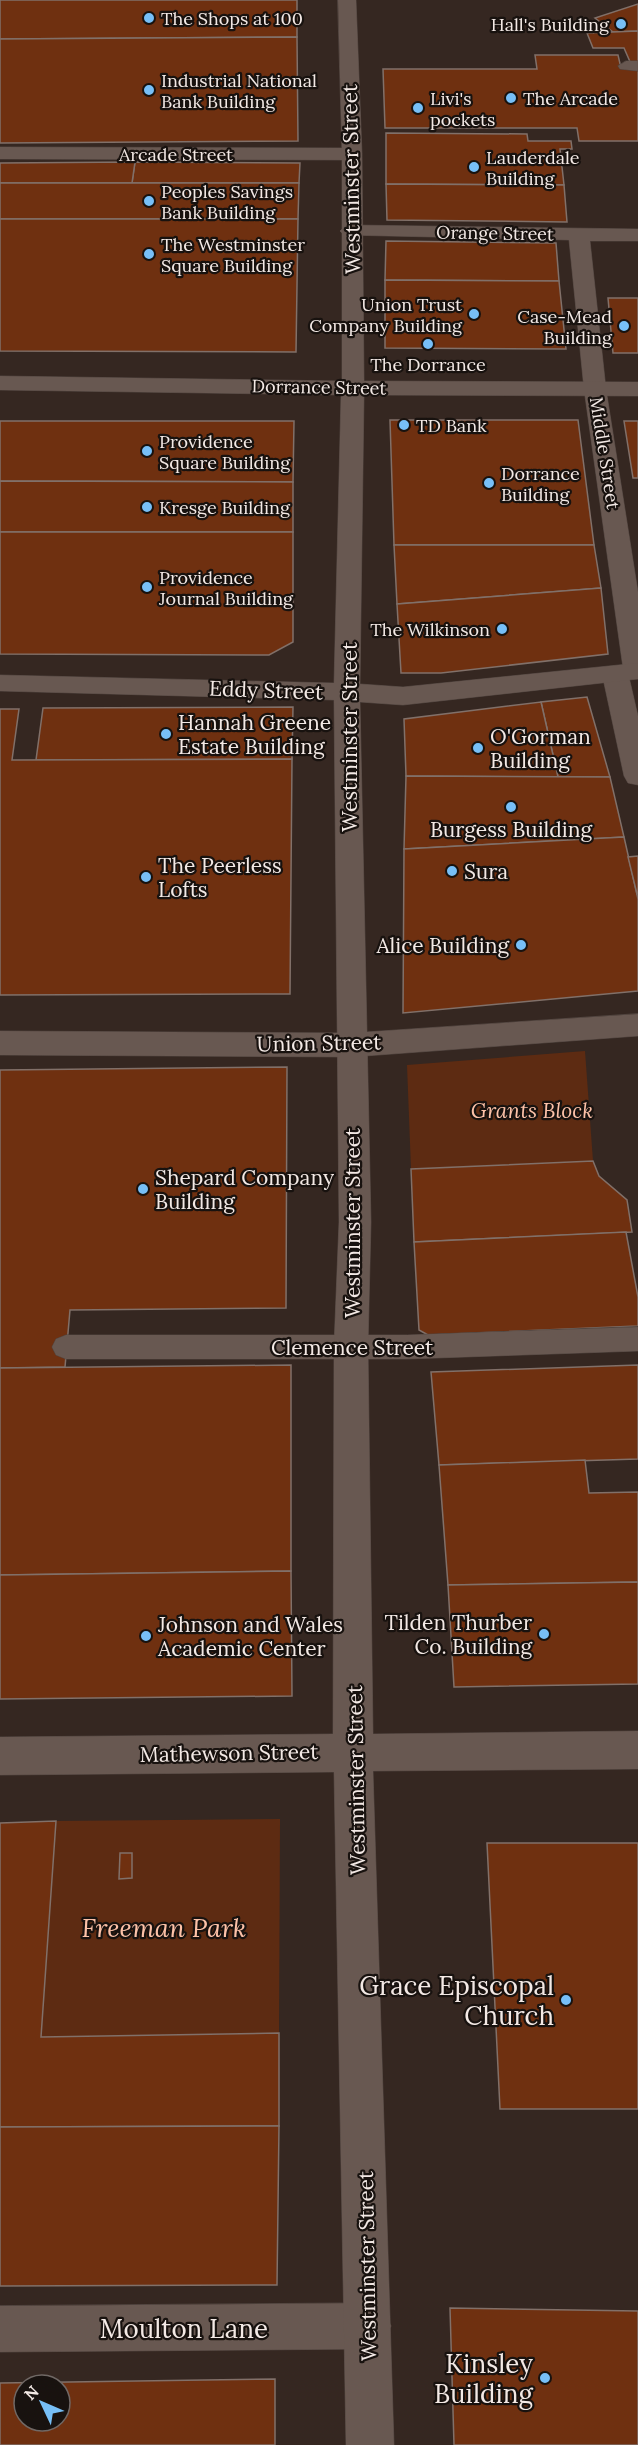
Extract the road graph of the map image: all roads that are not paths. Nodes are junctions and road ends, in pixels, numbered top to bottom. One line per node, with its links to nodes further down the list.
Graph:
1 (347, 0): 3 (street, Westminster Street)
2 (0, 153): 3 (street, Arcade Street)
3 (352, 154): 4 (street, Westminster Street)
4 (351, 231): 5 (street, Orange Street); 8 (street, Westminster Street)
5 (579, 234): 6 (street, Orange Street); 9 (street, Middle Street)
6 (638, 235)
7 (0, 382): 8 (street, Dorrance Street)
8 (353, 388): 9 (street, Dorrance Street); 13 (street, Westminster Street)
9 (595, 389): 10 (street, Dorrance Street); 11 (street, Middle Street)
10 (638, 389)
11 (630, 672): 13 (street, Eddy Street); 14 (street, Middle Street)
12 (0, 683): 13 (street, Eddy Street)
13 (347, 692): 17 (street, Westminster Street)
14 (638, 776)
15 (638, 1025): 17 (street, Union Street)
16 (0, 1043): 17 (street, Union Street)
17 (351, 1045): 19 (street, Westminster Street)
18 (638, 1339): 19 (lane, Clemence Street)
19 (351, 1346): 20 (lane, Clemence Street); 22 (street, Westminster Street)
20 (66, 1347)
21 (638, 1750): 22 (street, Mathewson Street)
22 (353, 1751): 23 (street, Mathewson Street); 24 (street, Westminster Street)
23 (0, 1756)
24 (368, 2326): 25 (street, Moulton Lane); 26 (street, Westminster Street)
25 (0, 2329)
26 (370, 2445)

